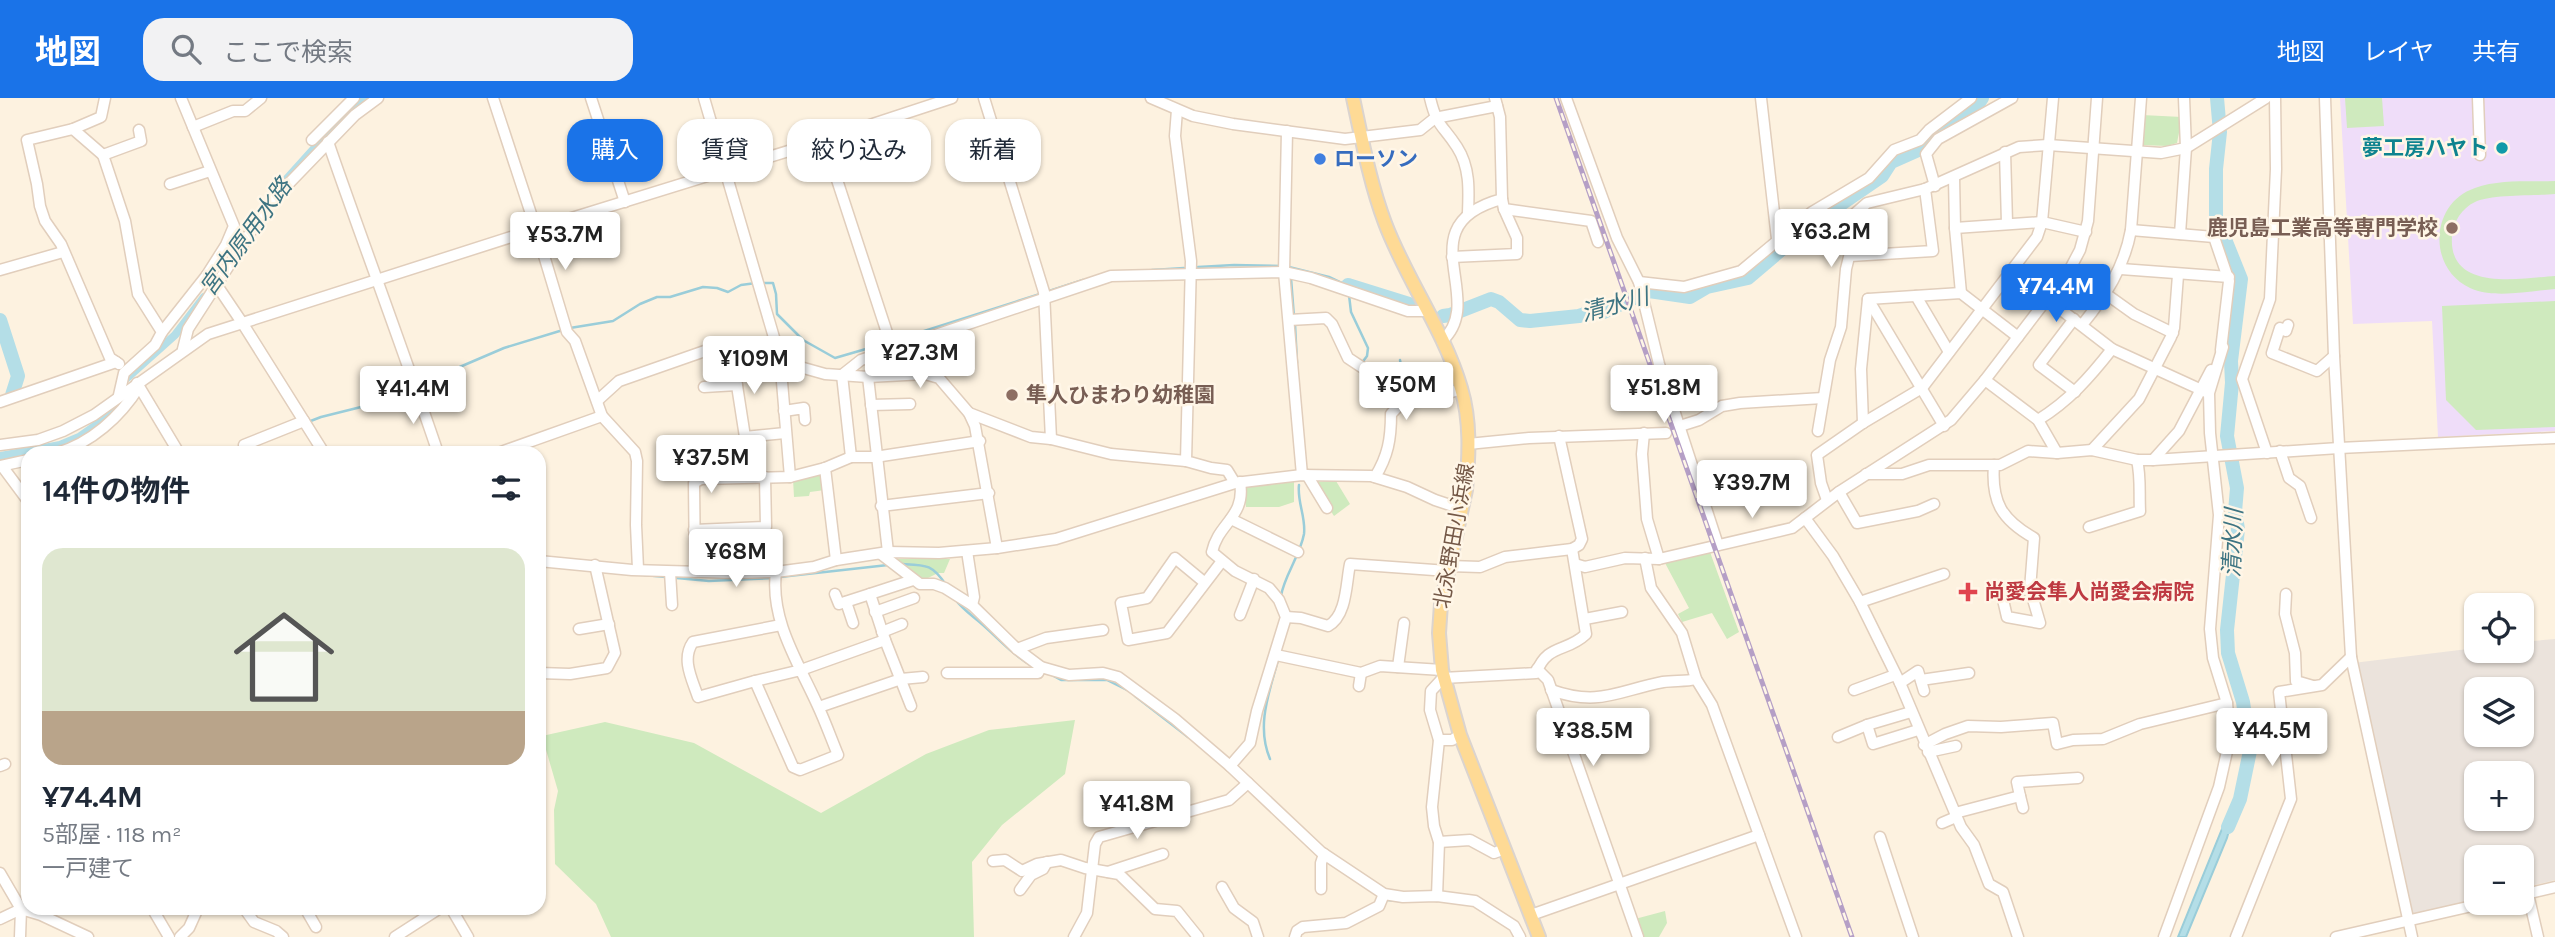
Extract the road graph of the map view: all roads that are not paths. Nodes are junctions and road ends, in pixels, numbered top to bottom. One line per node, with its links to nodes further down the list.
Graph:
1 (106, 98): 33 (street)
2 (181, 98): 32 (street)
3 (261, 98): 32 (street)
4 (354, 98): 37 (street)
5 (493, 98): 59 (street)
6 (591, 98): 53 (street)
7 (704, 98): 30 (street)
8 (952, 98): 31 (street)
9 (984, 98): 81 (street)
10 (1151, 98): 26 (street)
11 (1353, 98): 36 (main road, 北永野田小浜線)
12 (1430, 98): 29 (street)
13 (1566, 98): 77 (street)
14 (1761, 98): 63 (street)
15 (1971, 98): 63 (street)
16 (2012, 98): 52 (street)
17 (2053, 98): 39 (street)
18 (2097, 98): 40 (street)
19 (2141, 98): 42 (street)
20 (2184, 98): 41 (street)
21 (2266, 98): 41 (street)
22 (2275, 98): 150 (street)
23 (2325, 98): 99 (street)
24 (2478, 98): 45 (street)
25 (369, 101): 38 (street)
26 (1165, 101): 28 (street)
27 (1496, 102): 29 (street); 54 (street)
28 (1177, 110): 35 (street); 71 (street)
29 (1434, 118): 36 (street); 55 (street)
30 (710, 119)
31 (889, 119)
32 (193, 127): 46 (street)
33 (73, 129): 44 (street); 65 (street)
34 (139, 130): 44 (street)
35 (1287, 131): 36 (street); 68 (street)
36 (1362, 137): 85 (main road, 北永野田小浜線)
37 (312, 140)
38 (328, 142): 75 (street); 76 (street)
39 (2048, 145): 40 (street); 43 (street); 56 (street)
40 (2094, 148): 42 (street); 61 (street)
41 (2186, 148): 42 (street); 62 (street)
42 (2137, 151): 60 (street)
43 (2005, 152): 47 (street); 57 (street)
44 (103, 155): 90 (street)
45 (2480, 155)
46 (210, 171): 51 (street); 72 (street)
47 (1954, 177): 52 (street); 58 (street)
48 (688, 182): 53 (street)
49 (729, 182): 100 (street)
50 (837, 182): 95 (street)
51 (170, 184)
52 (1930, 188): 66 (street); 66 (street)
53 (625, 202): 59 (street)
54 (1503, 204): 55 (street); 64 (street); 67 (street)
55 (1468, 213): 67 (street)
56 (2042, 222): 57 (street); 61 (street); 84 (street)
57 (2007, 223): 58 (street)
58 (1955, 228): 78 (street)
59 (536, 229): 75 (street); 117 (street)
60 (2131, 230): 62 (street); 69 (street)
61 (2086, 232): 83 (street)
62 (2180, 234): 74 (street)
63 (1777, 239): 77 (street)
64 (1598, 242)
65 (63, 252): 70 (street); 101 (street)
66 (1850, 256): 116 (street)
67 (1452, 257): 93 (street)
68 (1284, 269): 71 (street); 85 (street); 86 (street)
69 (2120, 270): 73 (street); 79 (street)
70 (0, 271)
71 (1189, 274): 81 (street); 156 (street)
72 (207, 275): 76 (street); 90 (street)
73 (2178, 275): 74 (street); 91 (street)
74 (2229, 277): 112 (street)
75 (376, 281): 88 (street); 144 (street)
76 (213, 288): 88 (street); 96 (street)
77 (1641, 290): 128 (street)
78 (1961, 293): 80 (street); 84 (street)
79 (2106, 294): 87 (street); 91 (street)
80 (1916, 296): 82 (street); 98 (street)
81 (1045, 297): 95 (street); 136 (street)
82 (1868, 299): 110 (street); 126 (street)
83 (2048, 299): 87 (street); 92 (street)
84 (1982, 309): 92 (street); 98 (street)
85 (1426, 311): 93 (main road, 北永野田小浜線)
86 (1289, 320): 115 (street); 162 (street)
87 (2078, 322): 97 (street); 113 (street)
88 (243, 324): 96 (street); 127 (street)
89 (2288, 325): 99 (street)
90 (162, 332): 102 (street)
91 (2173, 332): 103 (street)
92 (2018, 337): 106 (street)
93 (1442, 341): 111 (main road, 北永野田小浜線)
94 (731, 347): 100 (street); 107 (street); 117 (street)
95 (892, 348): 104 (street)
96 (183, 349): 108 (street)
97 (2112, 349): 103 (street); 113 (street)
98 (1949, 352): 110 (street)
99 (2334, 356): 146 (street)
100 (780, 358): 104 (street); 121 (street)
101 (116, 362): 102 (street); 118 (street)
102 (128, 369): 114 (street)
103 (2155, 369): 112 (street); 147 (street)
104 (842, 375): 105 (street); 152 (street)
105 (868, 377): 120 (street); 122 (street)
106 (1985, 380): 125 (street); 129 (street)
107 (737, 384): 109 (street); 131 (street)
108 (138, 385): 114 (street); 141 (street); 142 (street)
109 (704, 387)
110 (1922, 388): 126 (street); 129 (street)
111 (1461, 389): 115 (street); 138 (main road, 北永野田小浜線)
112 (2205, 391): 151 (street); 155 (street)
113 (2075, 392): 125 (street)
114 (118, 395): 139 (street)
115 (1407, 397): 165 (street)
116 (1823, 398): 128 (street); 130 (street)
117 (597, 401): 123 (street)
118 (0, 402)
119 (910, 404): 120 (street)
120 (871, 405): 153 (street)
121 (784, 411): 124 (street); 131 (street)
122 (969, 413): 136 (street); 137 (street)
123 (602, 416): 145 (street); 193 (street)
124 (806, 420)
125 (2038, 420): 149 (street)
126 (1863, 422): 170 (street)
127 (303, 423): 140 (street); 143 (street)
128 (1680, 426): 180 (street)
129 (1944, 426): 161 (street)
130 (1818, 431)
131 (785, 433): 164 (street)
132 (1644, 433): 133 (street); 134 (street); 187 (street)
133 (1666, 433)
134 (1559, 436): 138 (street); 182 (street)
135 (2555, 438): 146 (street)
136 (1051, 439): 156 (street)
137 (980, 441): 153 (street); 168 (street)
138 (1468, 444): 174 (main road, 北永野田小浜線)
139 (0, 445)
140 (244, 445)
141 (72, 446)
142 (175, 446)
143 (319, 446)
144 (436, 446)
145 (518, 446)
146 (2339, 448): 148 (street); 226 (street)
147 (2092, 450): 149 (street); 154 (street)
148 (2280, 451): 150 (street); 176 (street)
149 (2057, 453): 158 (street)
150 (2267, 453): 151 (street)
151 (2212, 456): 155 (street); 245 (street)
152 (851, 457): 153 (street); 160 (street)
153 (876, 457): 172 (street)
154 (2137, 460): 155 (street); 178 (street)
155 (2153, 460)
156 (1186, 461): 166 (street)
157 (21, 462): 159 (street)
158 (1994, 465): 161 (street); 202 (street)
159 (1, 466): 167 (street)
160 (825, 468): 164 (street); 188 (street)
161 (1866, 474): 169 (street)
162 (1304, 475): 165 (street); 166 (street); 173 (street)
163 (765, 477): 164 (street); 179 (street); 179 (street)
164 (790, 477)
165 (1375, 477): 174 (street)
166 (1238, 483): 177 (street); 181 (street)
167 (21, 492)
168 (989, 492): 172 (street); 181 (street)
169 (1839, 492): 170 (street); 171 (street)
170 (1828, 500): 175 (street)
171 (1934, 504)
172 (881, 506): 185 (street)
173 (1327, 508)
174 (1462, 509): 192 (main road, 北永野田小浜線)
175 (1805, 518): 180 (street); 208 (street)
176 (2311, 518)
177 (1231, 519): 184 (street); 189 (street)
178 (2089, 527)
179 (694, 530): 195 (street)
180 (1718, 545): 187 (street)
181 (997, 548): 183 (street)
182 (1572, 549): 191 (street); 192 (street)
183 (967, 551): 185 (street); 210 (street)
184 (1298, 552)
185 (884, 553): 188 (street); 200 (street)
186 (1645, 558): 187 (street); 191 (street); 238 (street)
187 (1659, 559)
188 (836, 560): 198 (street)
189 (1222, 561): 199 (street); 201 (street)
190 (546, 562): 194 (street)
191 (1575, 564): 215 (street)
192 (1448, 568): 214 (street); 235 (main road, 北永野田小浜線)
193 (638, 569): 194 (street); 197 (street)
194 (596, 570): 218 (street)
195 (695, 572): 197 (street); 198 (street)
196 (1944, 573): 208 (street)
197 (670, 576): 209 (street)
198 (776, 578): 220 (street)
199 (1254, 579): 213 (street); 214 (street)
200 (912, 580): 204 (street); 210 (street)
201 (1204, 582): 201 (street)
202 (2031, 589): 202 (street)
203 (835, 594): 207 (street)
204 (870, 594): 207 (street); 211 (street)
205 (2286, 594): 242 (street)
206 (914, 598): 211 (street)
207 (846, 601): 217 (street)
208 (1860, 602): 239 (street)
209 (673, 605)
210 (972, 605): 224 (street)
211 (875, 612): 223 (street)
212 (1622, 612): 215 (street)
213 (1240, 615)
214 (1289, 617): 225 (street)
215 (1585, 619): 229 (street)
216 (1404, 622): 228 (street)
217 (853, 623)
218 (609, 624): 221 (street); 231 (street)
219 (902, 624): 223 (street)
220 (781, 625): 230 (street); 240 (street)
221 (579, 629)
222 (1103, 629): 224 (street)
223 (883, 636): 230 (street); 237 (street)
224 (1017, 649): 227 (street)
225 (1276, 655): 233 (street); 256 (street)
226 (2351, 657): 242 (street); 294 (street)
227 (1041, 667): 232 (street); 256 (street)
228 (1398, 667): 233 (street); 235 (street)
229 (1537, 669): 235 (street); 243 (street)
230 (801, 670): 240 (street); 247 (street)
231 (546, 673)
232 (947, 673)
233 (1361, 673): 241 (street)
234 (1969, 673): 239 (street)
235 (1443, 674): 251 (main road, 北永野田小浜線); 253 (street)
236 (923, 677): 237 (street)
237 (901, 679): 246 (street); 247 (street)
238 (1696, 679): 243 (street); 263 (street)
239 (1897, 679): 244 (street); 248 (street)
240 (755, 681): 247 (street)
241 (1359, 686)
242 (2317, 687): 314 (street)
243 (1551, 690): 274 (street)
244 (1853, 690)
245 (2227, 703): 255 (street); 313 (street)
246 (911, 706)
247 (818, 707)
248 (1911, 712): 249 (street); 250 (street)
249 (1867, 724): 250 (street); 252 (street)
250 (1918, 730): 255 (street)
251 (1460, 735): 253 (street); 266 (main road, 北永野田小浜線)
252 (1838, 737)
253 (1439, 740): 265 (street)
254 (1956, 746): 255 (street)
255 (1926, 748): 261 (street)
256 (1230, 766): 258 (street)
257 (2078, 778): 259 (street)
258 (1248, 783): 268 (street); 271 (street)
259 (2020, 796): 260 (street); 261 (street)
260 (2023, 807)
261 (1956, 815): 262 (street); 312 (street)
262 (1942, 822)
263 (1759, 835): 274 (street); 310 (street)
264 (1880, 837): 311 (street)
265 (1439, 842): 266 (street); 281 (street)
266 (1505, 849): 291 (main road, 北永野田小浜線)
267 (1163, 854): 272 (street)
268 (1324, 854): 277 (street); 280 (street)
269 (993, 861): 270 (street)
270 (1047, 862): 271 (street); 278 (street)
271 (1093, 870): 272 (street); 303 (street)
272 (1108, 872): 304 (street)
273 (0, 873): 283 (street)
274 (1619, 886): 291 (street); 309 (street)
275 (1222, 887): 305 (street)
276 (2555, 887): 279 (street)
277 (1321, 889)
278 (1020, 890)
279 (2534, 892)
280 (1384, 894): 281 (street); 306 (street)
281 (1437, 896): 307 (street)
282 (2464, 907): 294 (street)
283 (21, 909): 293 (street); 296 (street)
284 (41, 915): 297 (street)
285 (156, 915): 298 (street)
286 (196, 915): 299 (street)
287 (250, 915): 300 (street)
288 (309, 915): 295 (street)
289 (429, 915): 301 (street)
290 (455, 915): 302 (street)
291 (1531, 915): 308 (main road, 北永野田小浜線)
292 (2531, 915): 317 (street)
293 (0, 919)
294 (2408, 920): 315 (street); 316 (street)
295 (316, 927)
296 (20, 937)
297 (88, 937)
298 (169, 937)
299 (180, 937)
300 (283, 937)
301 (395, 937)
302 (468, 937)
303 (1074, 937)
304 (1198, 937)
305 (1258, 937)
306 (1295, 937)
307 (1520, 937)
308 (1539, 937)
309 (1638, 937)
310 (1796, 937)
311 (1913, 937)
312 (2018, 937)
313 (2164, 937)
314 (2236, 937)
315 (2336, 937)
316 (2412, 937)
317 (2538, 937)

